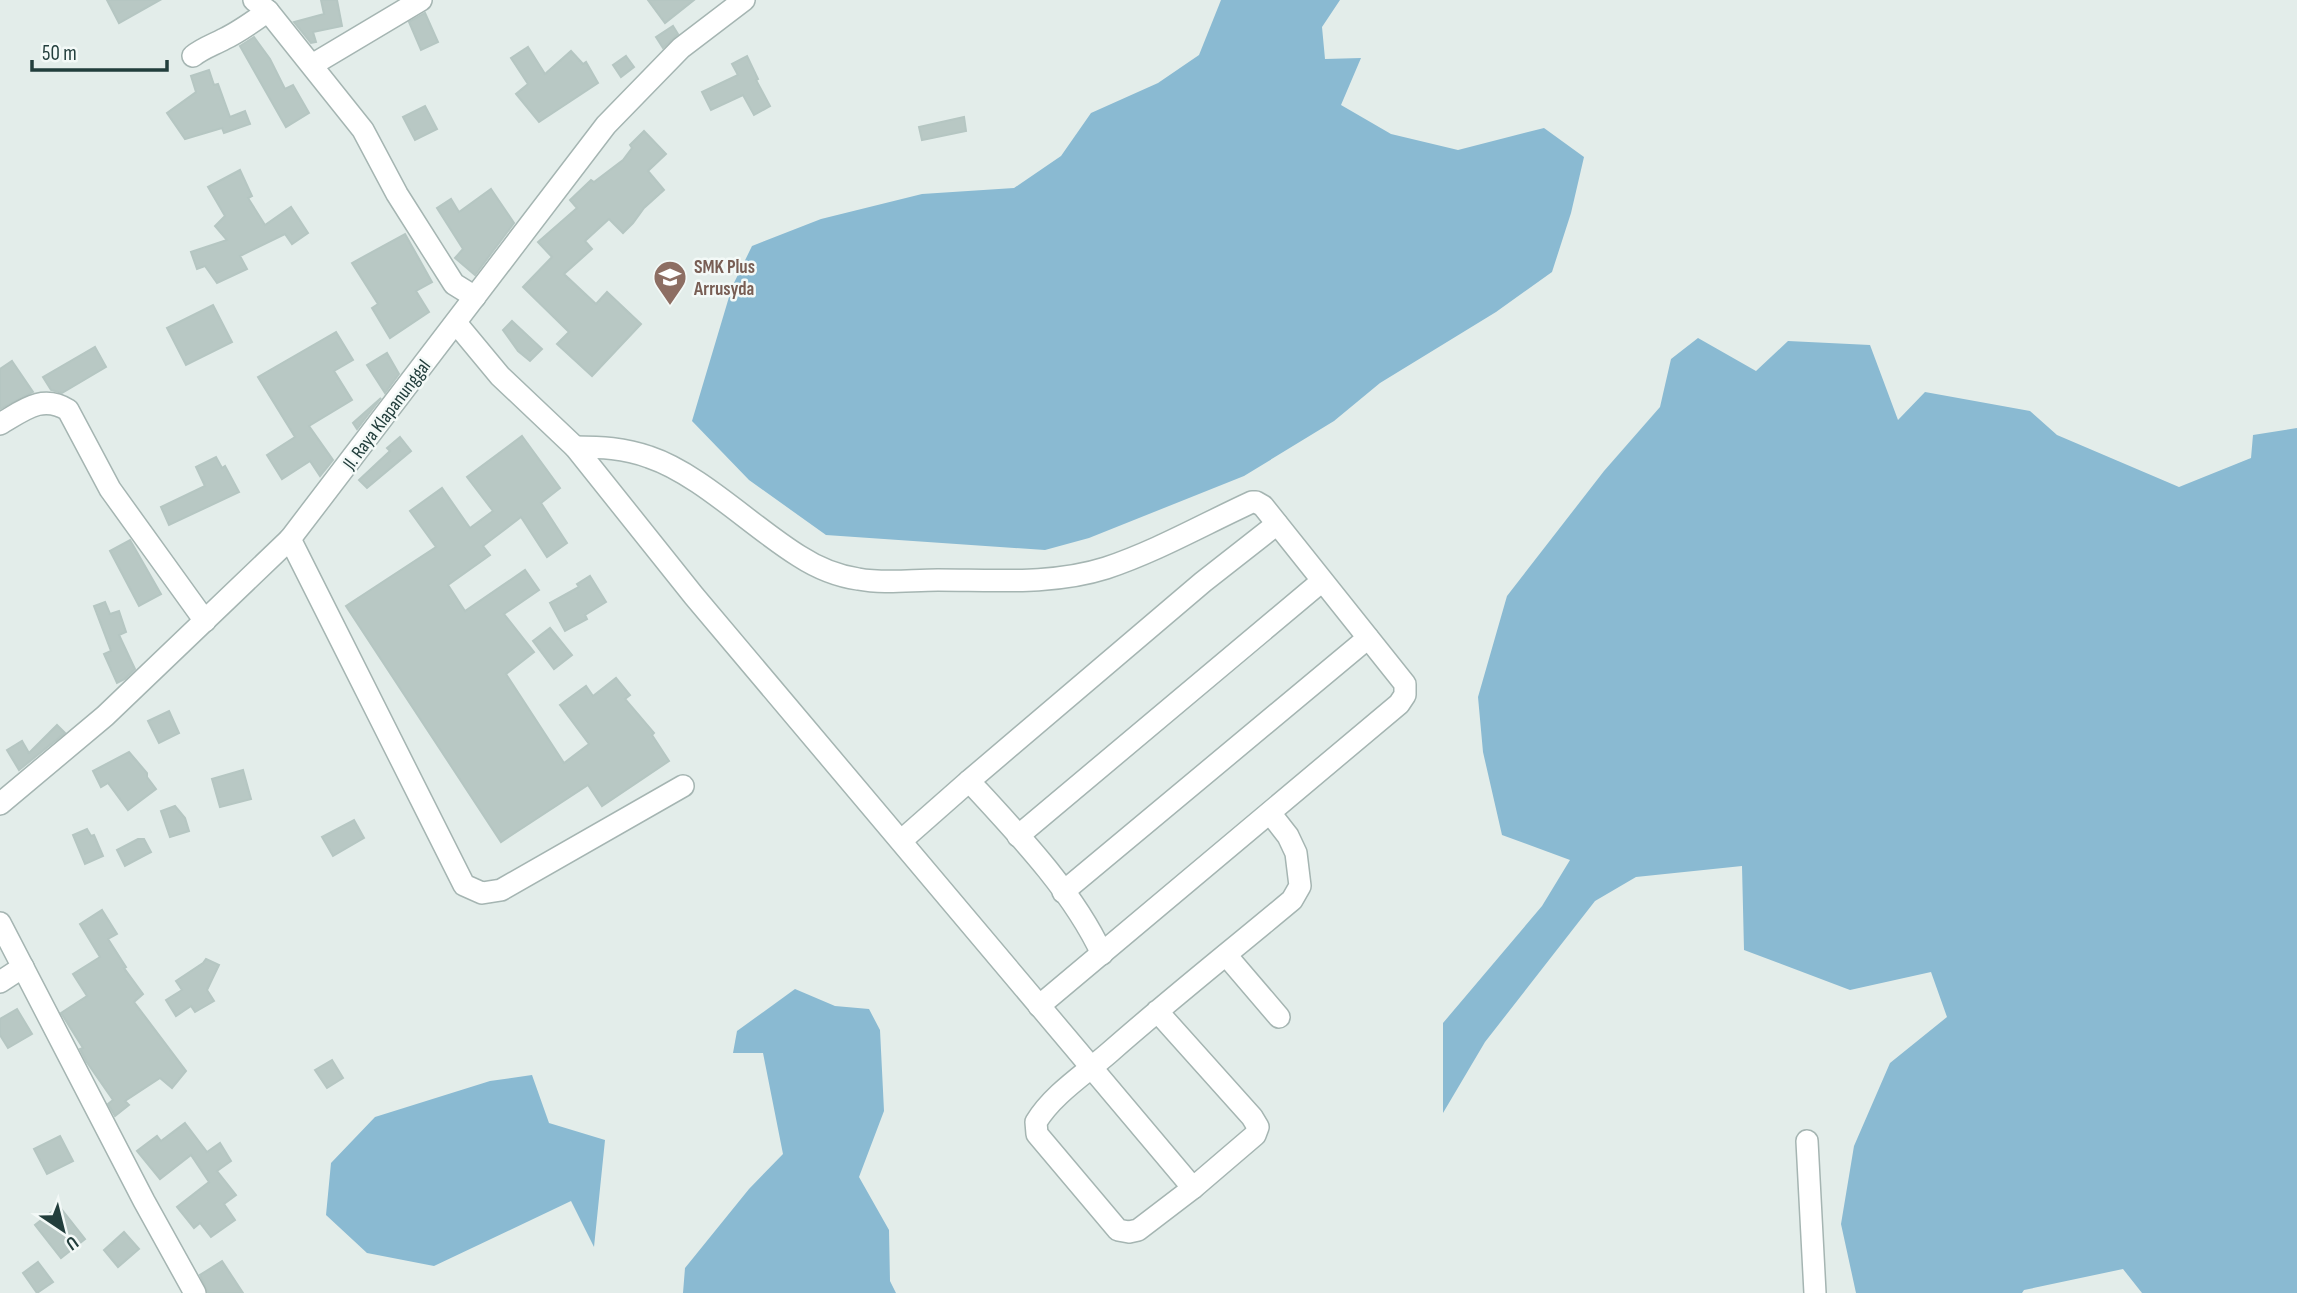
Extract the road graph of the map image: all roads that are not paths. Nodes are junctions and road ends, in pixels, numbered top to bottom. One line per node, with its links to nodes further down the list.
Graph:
1 (421, 0): 5 (street)
2 (744, 0): 6 (street, Jl. Raya Klapanunggal)
3 (261, 5): 4 (street); 5 (street)
4 (193, 56)
5 (312, 65): 6 (street)
6 (475, 297): 7 (street, Jl. Raya Klapanunggal)
7 (456, 323): 9 (street); 11 (street, Jl. Raya Klapanunggal)
8 (0, 424): 13 (street)
9 (575, 447): 10 (street); 20 (street)
10 (1277, 524): 12 (street); 15 (street)
11 (290, 539): 13 (street, Jl. Raya Klapanunggal); 16 (street)
12 (1322, 581): 14 (street); 19 (street)
13 (205, 621): 17 (street, Jl. Raya Klapanunggal)
14 (1368, 638): 18 (street); 21 (street)
15 (969, 781): 19 (street); 20 (street)
16 (683, 786)
17 (0, 804)
18 (1270, 813): 23 (street); 24 (street)
19 (1018, 836): 21 (street)
20 (902, 840): 27 (street)
21 (1063, 892): 23 (street)
22 (0, 923): 25 (street)
23 (1102, 954): 27 (street)
24 (1226, 955): 28 (street); 29 (street)
25 (23, 967): 26 (street); 33 (street)
26 (0, 982)
27 (1039, 1006): 30 (street)
28 (1157, 1011): 30 (street); 32 (street)
29 (1279, 1017)
30 (1093, 1067): 32 (street); 32 (street)
31 (1807, 1141): 34 (street)
32 (1193, 1188)
33 (195, 1293)
34 (1815, 1293)

